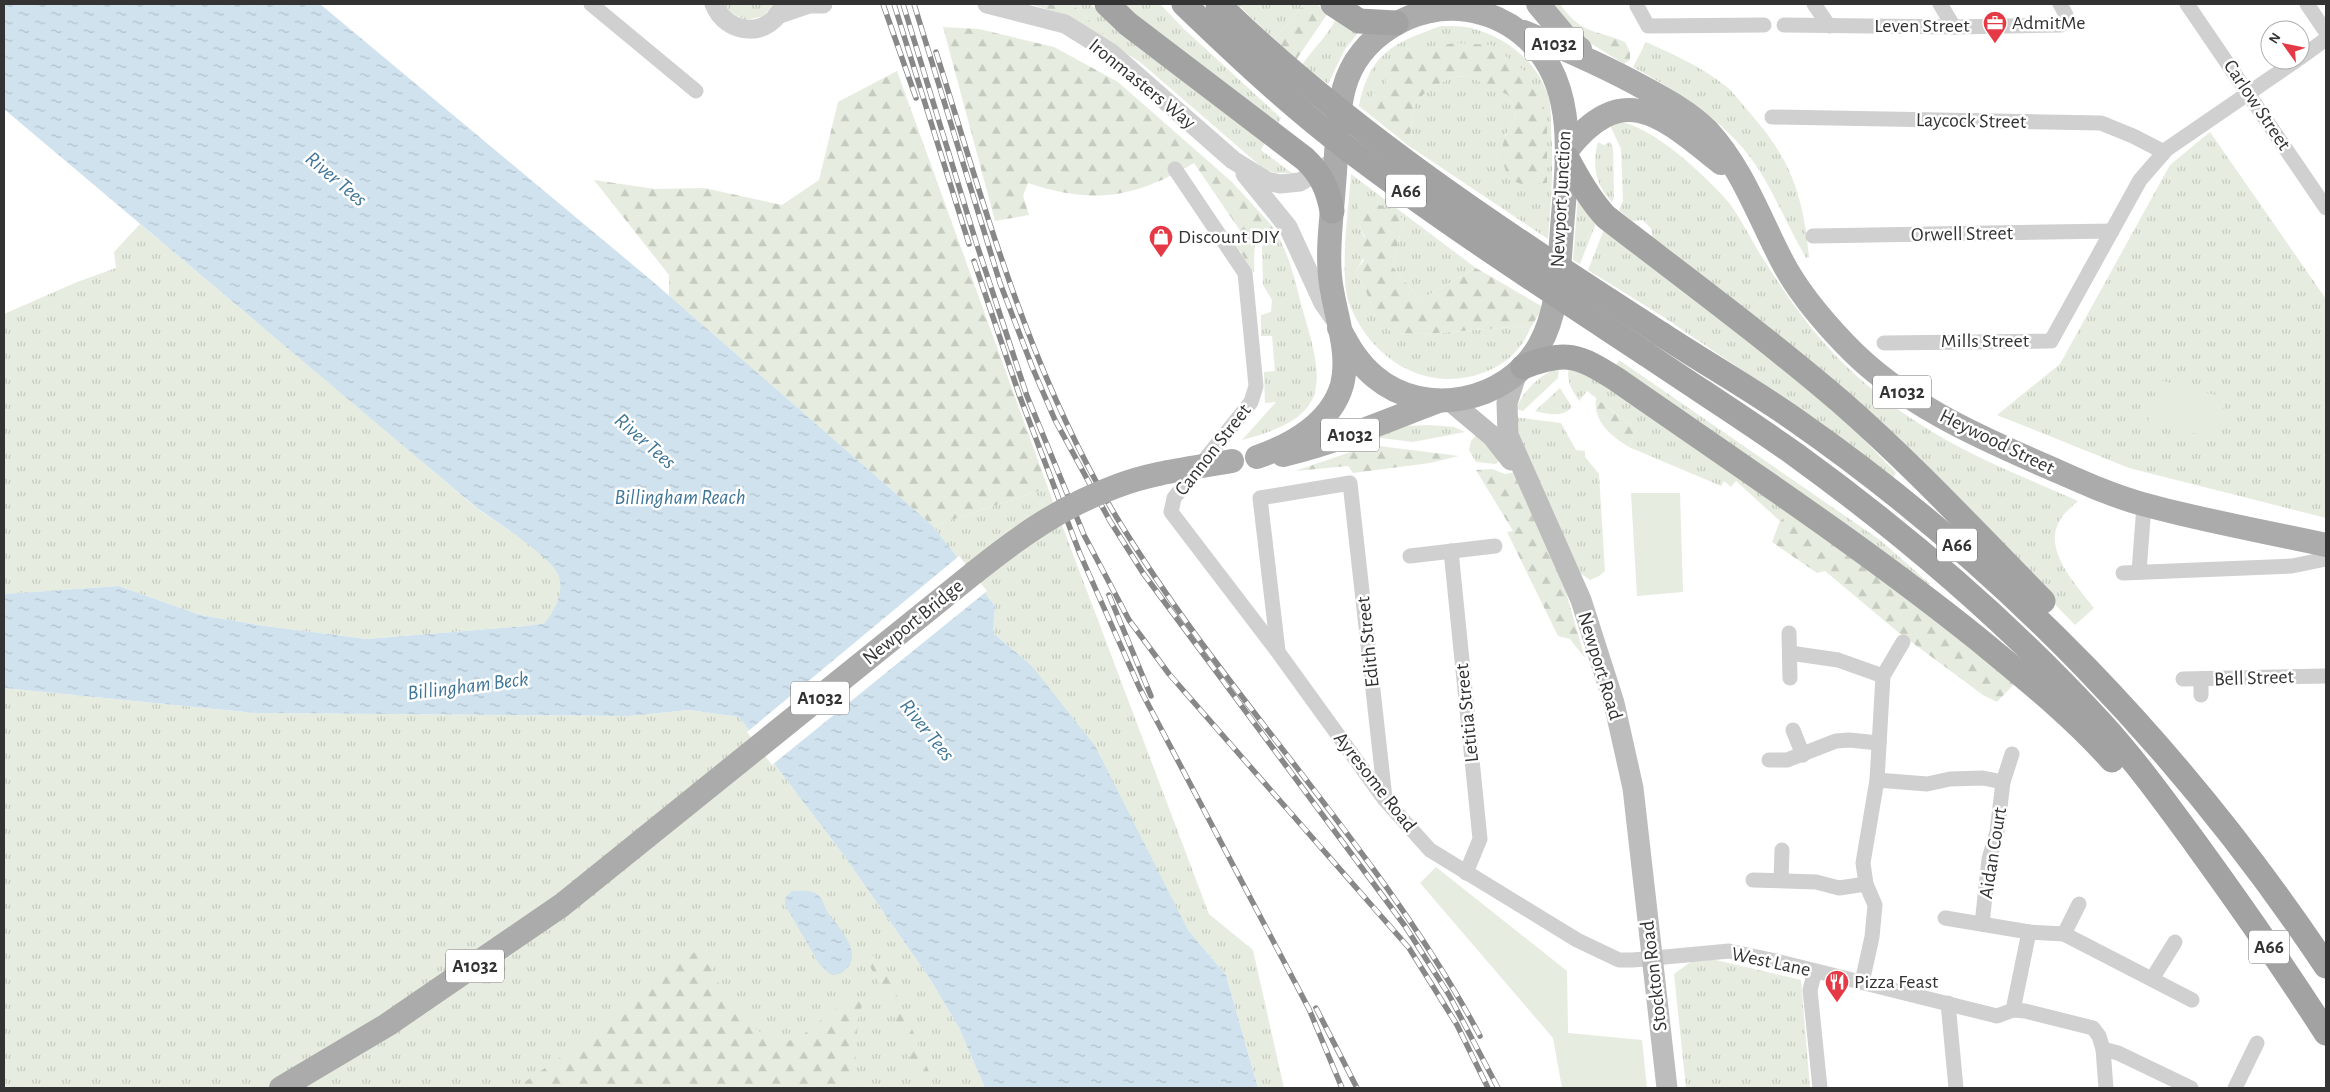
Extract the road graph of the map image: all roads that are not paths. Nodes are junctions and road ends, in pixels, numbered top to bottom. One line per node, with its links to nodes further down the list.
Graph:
1 (591, 4): 28 (street)
2 (714, 4): 16 (street)
3 (823, 4): 16 (street)
4 (988, 4): 33 (street, Ironmasters Way)
5 (1107, 4): 34 (highway)
6 (1184, 4): 76 (highway, A66, bridge)
7 (1218, 4): 74 (highway, A66, bridge)
8 (1333, 4): 17 (highway)
9 (1538, 4): 26 (main road, A1032)
10 (1635, 4): 19 (street)
11 (1814, 4): 21 (street)
12 (1940, 4): 22 (street)
13 (2060, 4): 22 (street, Leven Street)
14 (2187, 4): 29 (street, Carlow Street)
15 (2307, 4): 23 (street)
16 (780, 10)
17 (1409, 15): 18 (main road, Newport Junction); 34 (main road, Newport Junction)
18 (1506, 18): 26 (main road, Heywood Street / A1032); 32 (main road, Newport Junction)
19 (1764, 25)
20 (1784, 25): 21 (street, Leven Street)
21 (1829, 26): 22 (street, Leven Street)
22 (1954, 27)
23 (2326, 32)
24 (2326, 39): 25 (street)
25 (2310, 51)
26 (1593, 60): 36 (main road, Heywood Street / A1032)
27 (2283, 70): 29 (street)
28 (696, 91)
29 (2250, 94): 31 (street); 37 (street, Carlow Street)
30 (1772, 117): 31 (street, Laycock Street)
31 (2164, 152): 39 (street)
32 (1567, 154): 36 (main road, Heywood Street / A1032); 43 (main road, Newport Junction); 74 (highway, A66)
33 (1233, 160): 34 (street); 41 (street)
34 (1327, 165): 38 (highway)
35 (1175, 169): 48 (street, Cannon Street)
36 (1742, 181): 47 (main road, Heywood Street / A1032)
37 (2326, 208)
38 (1332, 211): 41 (main road, Newport Junction)
39 (2112, 232): 40 (street, Orwell Street); 42 (street, Mills Street)
40 (1813, 236)
41 (1338, 326): 44 (main road, Newport Junction); 45 (main road, A1032)
42 (1884, 343)
43 (1520, 370): 44 (main road, Newport Junction); 46 (main road, Newport Road); 76 (highway)
44 (1444, 400): 45 (main road, A1032); 46 (main road, Newport Road)
45 (1257, 458): 99 (main road, Newport Bridge / A1032, bridge)
46 (1525, 478): 77 (main road, Newport Road)
47 (2144, 505): 49 (main road, Heywood Street / A1032); 54 (street)
48 (1171, 512): 58 (street, Ayresome Road)
49 (2326, 545)
50 (1495, 546): 51 (street)
51 (1451, 551): 52 (street); 78 (street, Letitia Street)
52 (1410, 556)
53 (2326, 560): 54 (street)
54 (2139, 572): 55 (street)
55 (2123, 573)
56 (1790, 632): 59 (street)
57 (1903, 642): 60 (street)
58 (1278, 652): 73 (street, Ayresome Road); 73 (street, Edith Street)
59 (1790, 653): 60 (street); 62 (street)
60 (1882, 676): 67 (street)
61 (2326, 676): 64 (street, Bell Street)
62 (1790, 678)
63 (2182, 680): 64 (street, Bell Street)
64 (2201, 680): 65 (street)
65 (2201, 695)
66 (1793, 730): 69 (street)
67 (1879, 743): 69 (street); 71 (street)
68 (2012, 754): 72 (street, Aidan Court)
69 (1803, 755): 70 (street)
70 (1769, 760)
71 (1877, 780): 72 (street, Aidan Court); 81 (street)
72 (2003, 782): 84 (street, Aidan Court)
73 (1385, 800): 78 (street, Ayresome Road)
74 (2210, 806): 89 (highway, A66)
75 (1782, 850): 80 (street)
76 (2210, 863): 96 (highway, A66)
77 (1642, 864): 88 (main road, Stockton Road)
78 (1466, 872): 88 (street, Ayresome Road)
79 (1753, 880): 80 (street)
80 (1781, 880): 81 (street)
81 (1866, 884): 92 (street)
82 (2079, 904): 86 (street)
83 (1945, 918): 84 (street, Aidan Court)
84 (1982, 924): 85 (street, Aidan Court)
85 (2029, 932): 86 (street, Aidan Court); 95 (street)
86 (2064, 934): 91 (street, Aidan Court)
87 (2174, 942): 91 (street)
88 (1651, 957): 90 (street, West Lane); 100 (main road, Stockton Road)
89 (2326, 966)
90 (1815, 971): 92 (street, West Lane); 101 (street)
91 (2152, 979): 93 (street, Aidan Court)
92 (1862, 982): 94 (street, West Lane)
93 (2192, 1000)
94 (1948, 1004): 95 (street, West Lane); 102 (street)
95 (2013, 1010): 98 (street, West Lane)
96 (2326, 1033)
97 (2258, 1043): 105 (street)
98 (2103, 1049): 103 (street); 104 (street)
99 (282, 1088)
100 (1666, 1088)
101 (1820, 1088)
102 (1956, 1088)
103 (2106, 1088)
104 (2192, 1088)
105 (2235, 1088)

